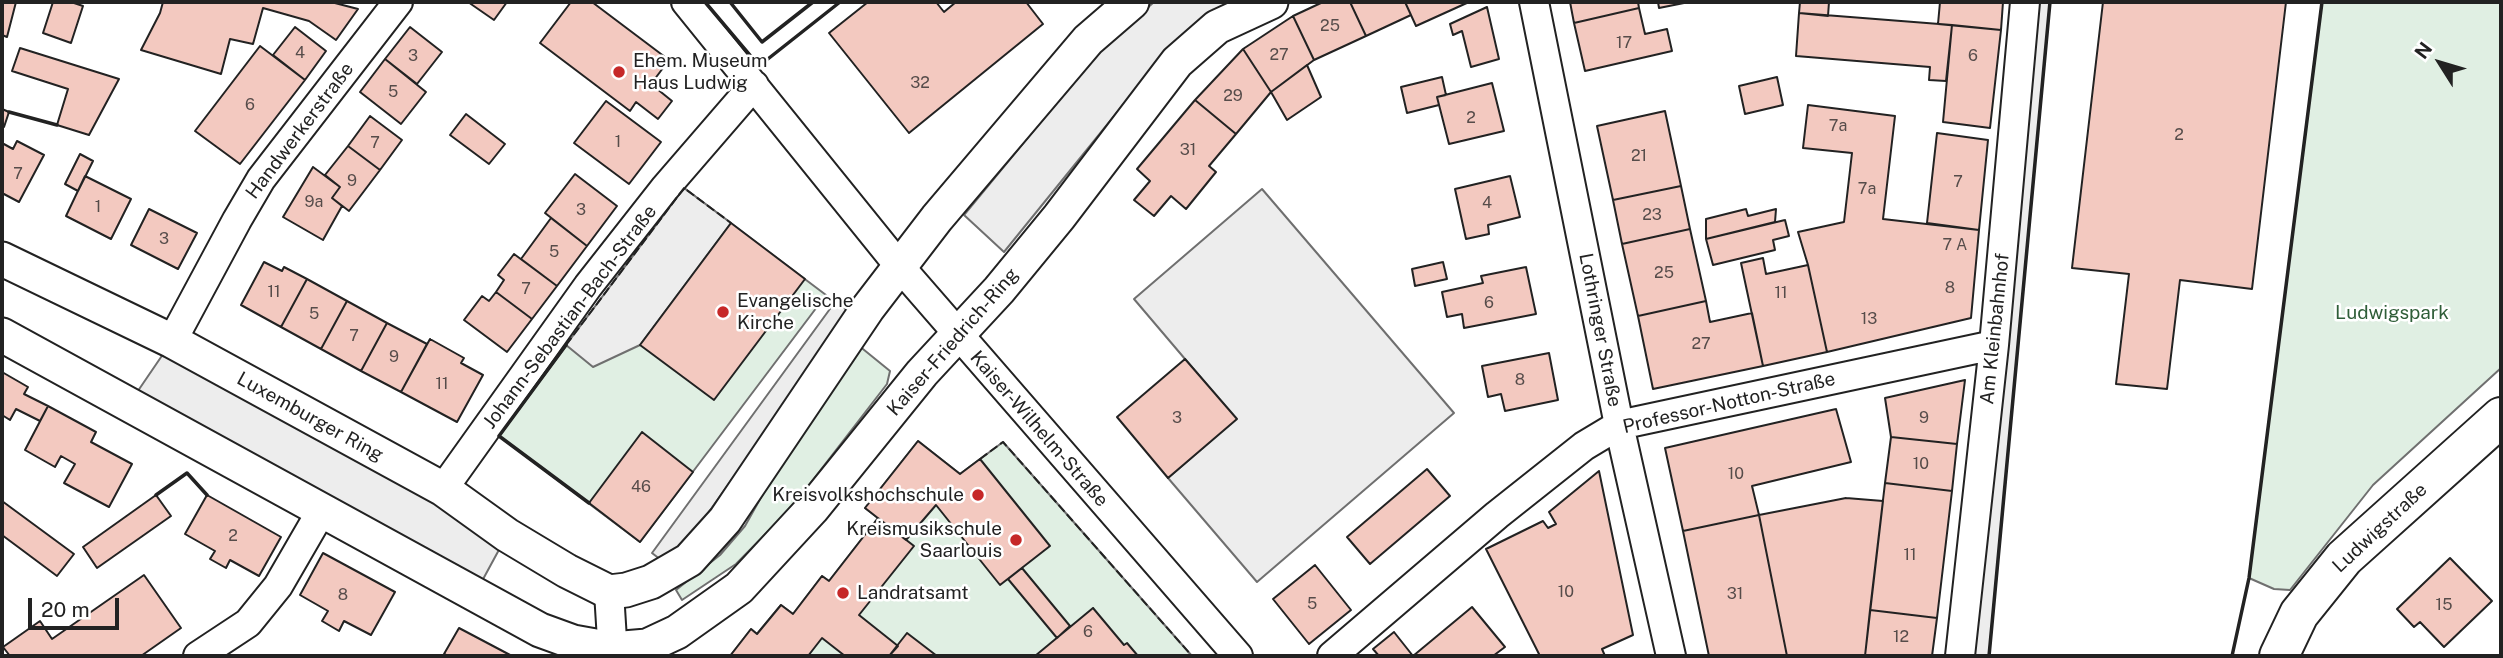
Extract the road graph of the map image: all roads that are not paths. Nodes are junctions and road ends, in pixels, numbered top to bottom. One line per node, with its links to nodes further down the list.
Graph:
1 (398, 2): 12 (street, Handwerkerstraße)
2 (686, 2): 7 (street, Kaiser-Wilhelm-Straße)
3 (1132, 2): 9 (street)
4 (1270, 2): 11 (street, Kaiser-Friedrich-Ring)
5 (1534, 2): 15 (street, Lothringer Straße)
6 (2025, 2): 13 (street, Am Kleinbahnhof)
7 (754, 85): 9 (street, Kaiser-Wilhelm-Straße); 16 (street, Johann-Sebastian-Bach-Straße)
8 (2, 259): 12 (street, Luxemburger Ring)
9 (900, 267): 11 (street, Kaiser-Wilhelm-Straße); 18 (street)
10 (2, 335): 17 (street)
11 (957, 335): 19 (street, Kaiser-Friedrich-Ring); 21 (street, Kaiser-Wilhelm-Straße)
12 (172, 341): 16 (street, Luxemburger Ring)
13 (1994, 345): 15 (street, Professor-Notton-Straße); 24 (street, Am Kleinbahnhof)
14 (2498, 424): 25 (main road, Ludwigstraße)
15 (1619, 425): 22 (street, Professor-Notton-Straße); 23 (street, Lothringer Straße)
16 (443, 489): 18 (street, Luxemburger Ring)
17 (322, 510): 19 (street); 20 (street)
18 (609, 592): 19 (street)
19 (612, 652)
20 (198, 656)
21 (1238, 656)
22 (1332, 656)
23 (1671, 656)
24 (1960, 656)
25 (2279, 656)

